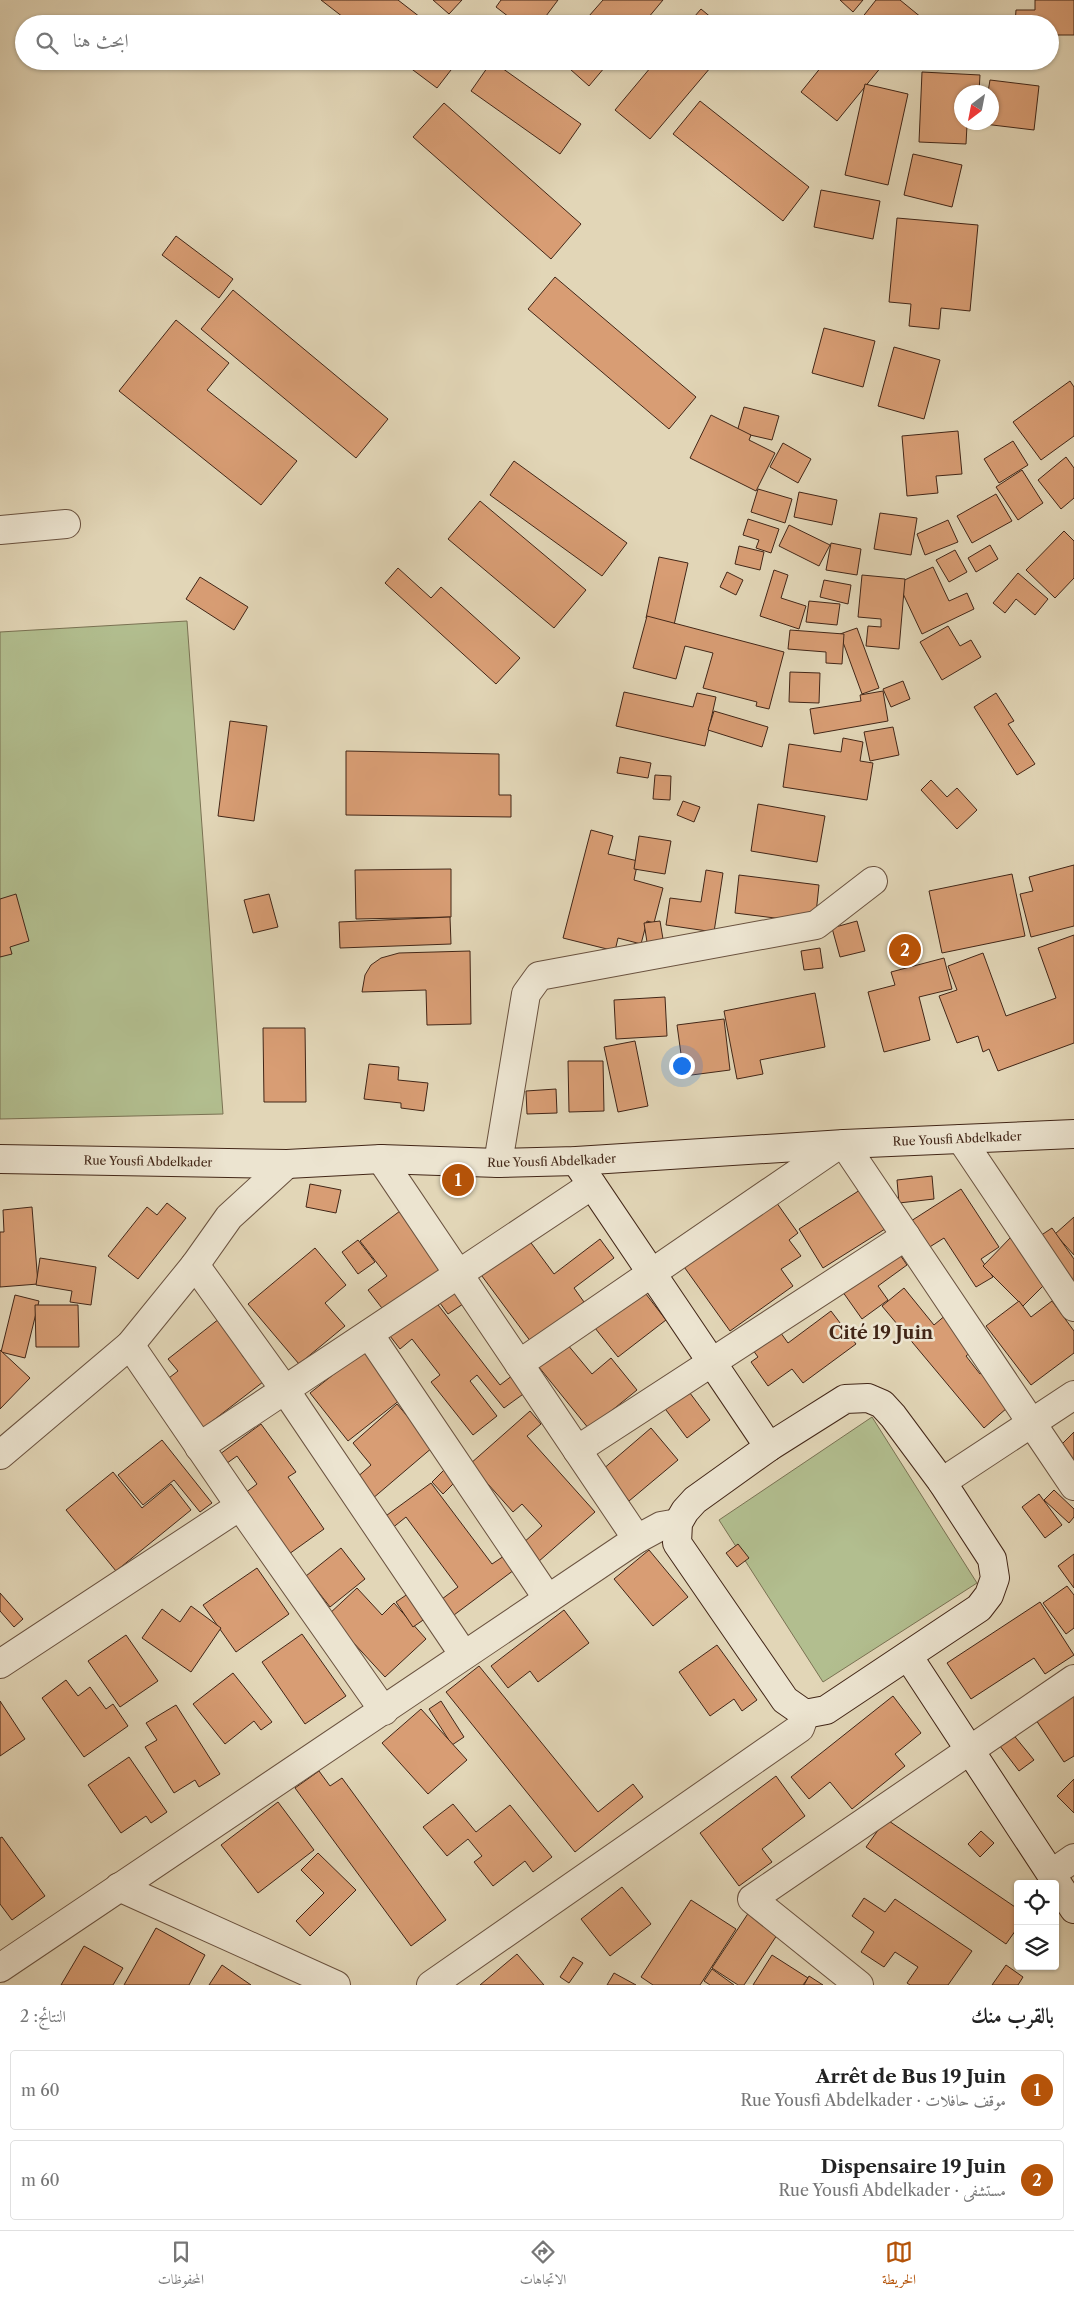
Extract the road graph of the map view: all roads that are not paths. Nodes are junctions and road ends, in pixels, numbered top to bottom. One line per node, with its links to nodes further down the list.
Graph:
1 (66, 524): 2 (street)
2 (0, 530)
3 (873, 881): 10 (street)
4 (1074, 1134): 5 (street, Rue Yousfi Abdelkader)
5 (961, 1139): 6 (street, Rue Yousfi Abdelkader); 17 (street)
6 (841, 1145): 9 (street, Rue Yousfi Abdelkader); 13 (street); 16 (street)
7 (0, 1159): 11 (street, Rue Yousfi Abdelkader)
8 (380, 1159): 10 (street, Rue Yousfi Abdelkader); 11 (street, Rue Yousfi Abdelkader); 15 (street)
9 (576, 1162): 10 (street, Rue Yousfi Abdelkader); 12 (street)
10 (498, 1163)
11 (287, 1164): 14 (street)
12 (592, 1185): 15 (street); 16 (street)
13 (906, 1236): 20 (street); 24 (street)
14 (195, 1265): 19 (street); 22 (street)
15 (459, 1274): 18 (street); 21 (street)
16 (653, 1274): 20 (street); 21 (street)
17 (1074, 1307)
18 (369, 1334): 22 (street); 34 (street)
19 (130, 1345): 25 (street); 28 (street)
20 (712, 1362): 26 (street); 27 (street)
21 (519, 1364): 27 (street)
22 (286, 1390): 25 (street); 35 (street)
23 (1074, 1395): 24 (street)
24 (1031, 1423): 29 (street); 30 (street)
25 (199, 1447): 31 (street)
26 (769, 1447): 29 (street); 32 (street)
27 (578, 1450): 33 (street)
28 (0, 1455)
29 (942, 1482): 36 (street)
30 (1074, 1486)
31 (240, 1506): 37 (street); 39 (street)
32 (678, 1523): 33 (street); 40 (street)
33 (637, 1539): 34 (street)
34 (548, 1599): 35 (street)
35 (464, 1655): 39 (street)
36 (908, 1656): 40 (street); 41 (street)
37 (0, 1664)
38 (1071, 1687): 41 (street)
39 (384, 1711): 44 (street)
40 (804, 1714): 48 (street)
41 (970, 1750): 43 (street); 49 (street)
42 (1074, 1858): 43 (street)
43 (1051, 1874): 45 (street)
44 (119, 1887): 46 (street); 47 (street)
45 (1074, 1909)
46 (0, 1968)
47 (336, 1985)
48 (432, 1985)
49 (859, 1985)

